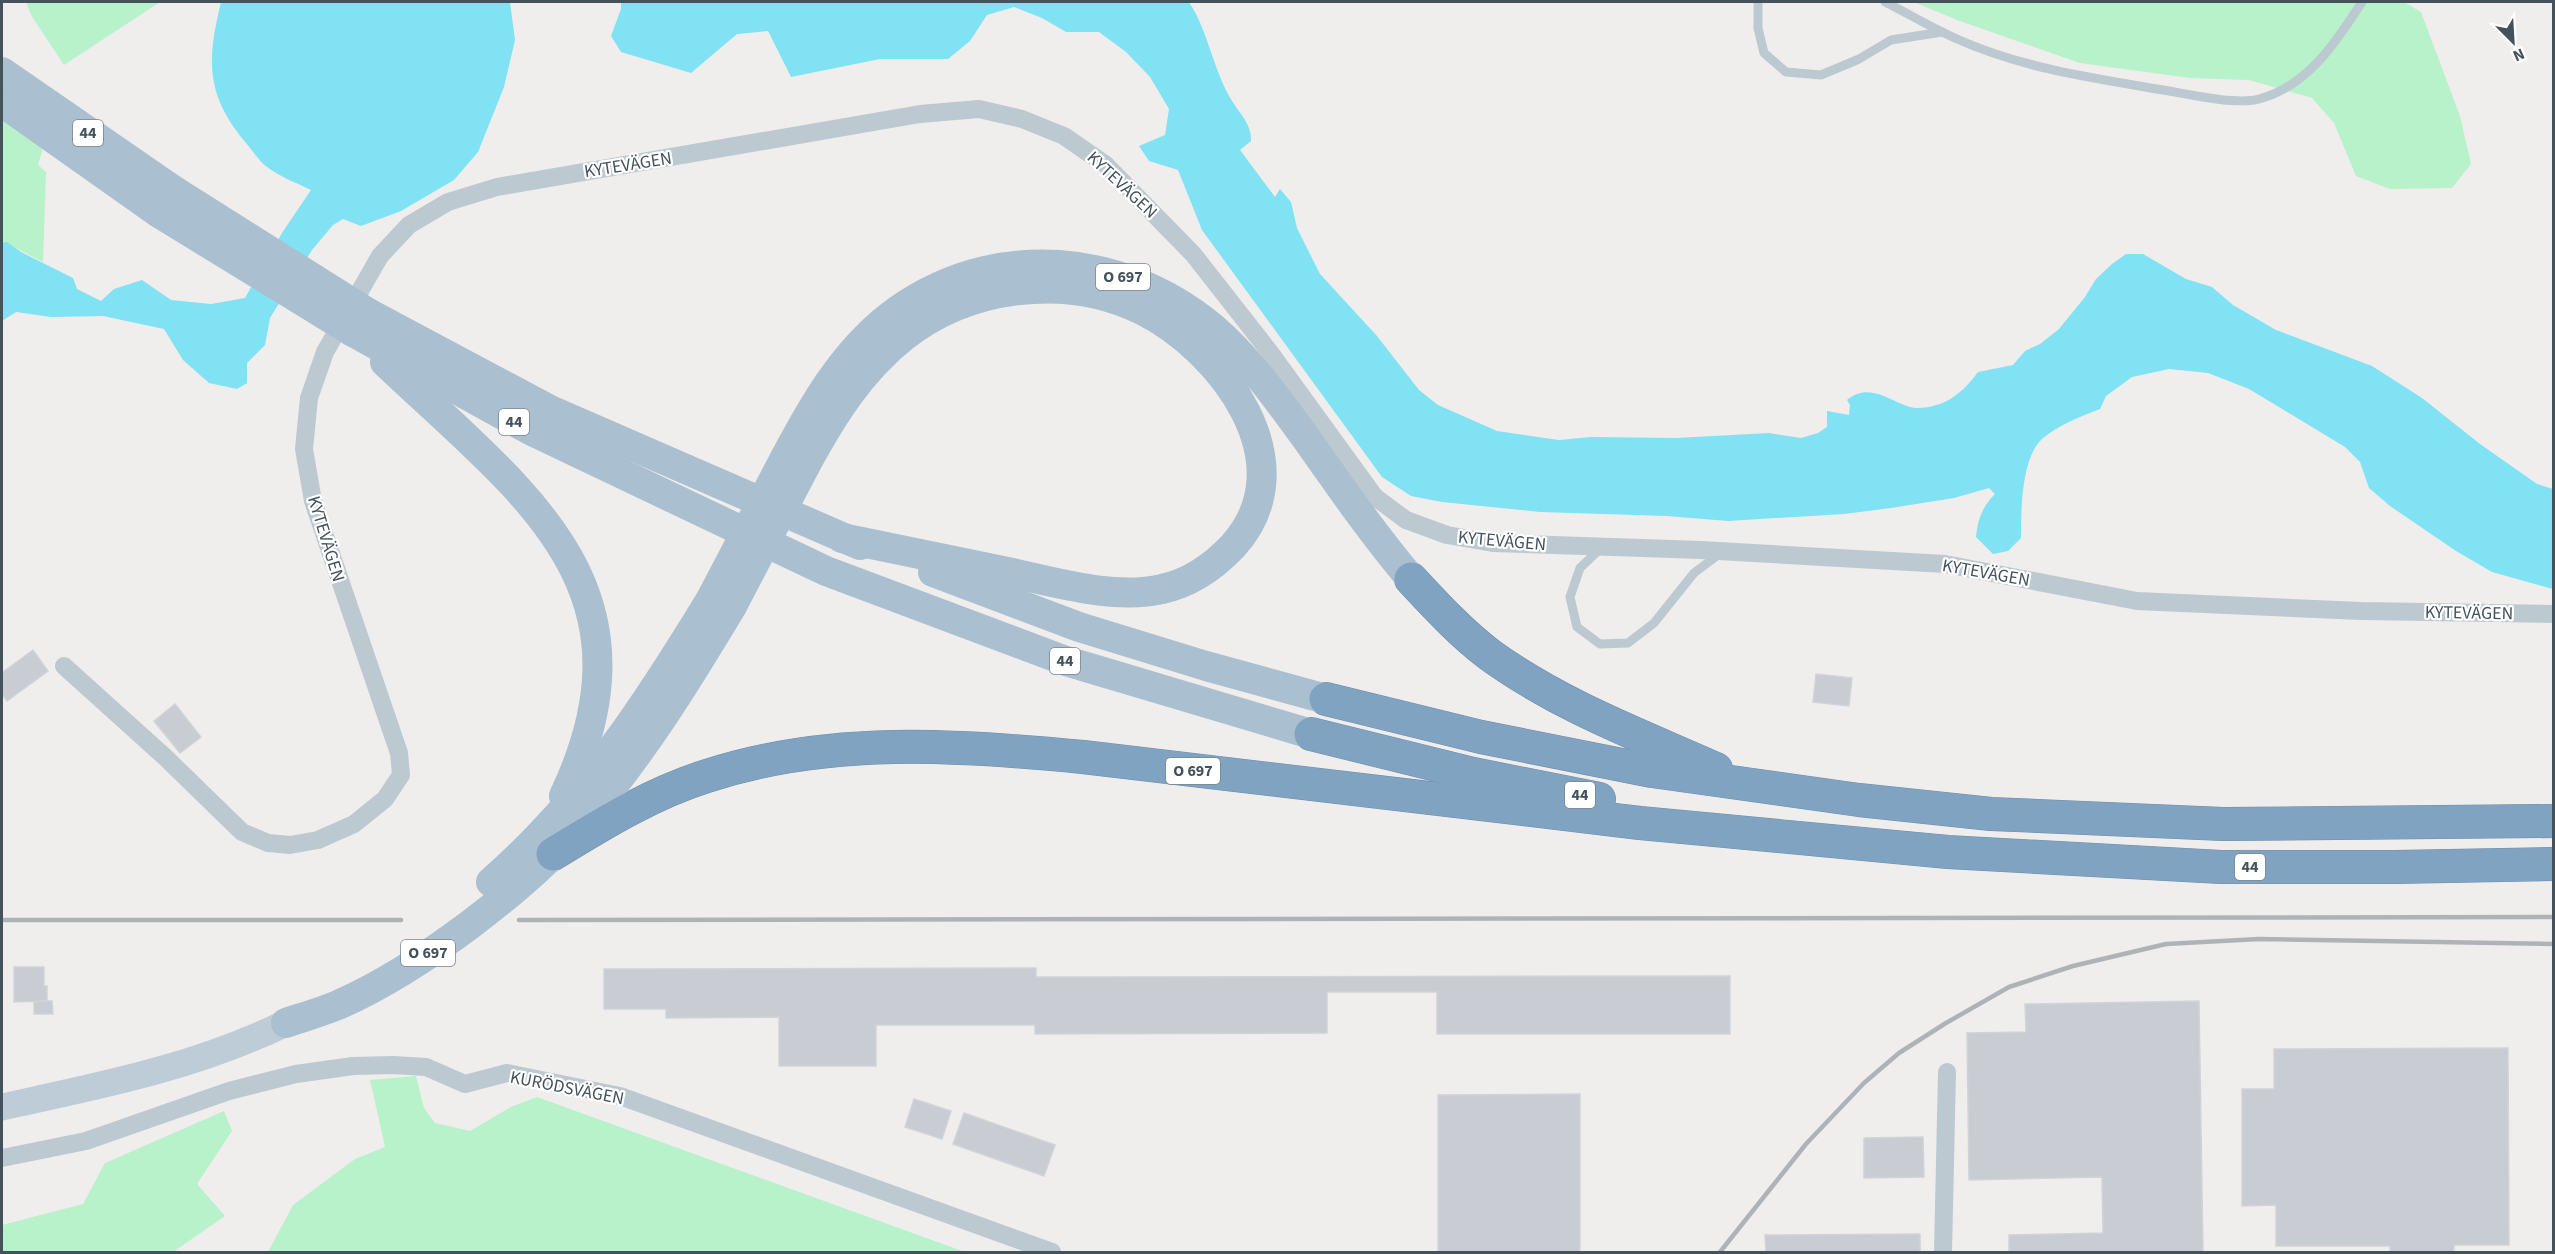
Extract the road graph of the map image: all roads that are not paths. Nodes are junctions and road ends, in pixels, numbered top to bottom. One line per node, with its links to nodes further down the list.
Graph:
1 (1758, 2): 4 (lane)
2 (1885, 2): 4 (lane)
3 (2362, 2): 4 (lane)
4 (1942, 32)
5 (2, 72): 7 (main road, 44)
6 (2, 102): 7 (main road, 44)
7 (167, 203): 8 (main road, 44, bridge)
8 (360, 323): 10 (main road, 44); 17 (main road, 44); 20 (main road)
9 (795, 462): 10 (main road); 13 (main road, O 697); 20 (main road, O 697, bridge)
10 (842, 538): 16 (main road, 44)
11 (1602, 547): 12 (street, KYTEVÄGEN); 12 (lane); 15 (street, KYTEVÄGEN)
12 (1723, 551): 14 (street, KYTEVÄGEN)
13 (1411, 579): 18 (highway, O 697)
14 (2553, 614)
15 (64, 666)
16 (1326, 699): 18 (highway, 44)
17 (1311, 734): 21 (highway, 44)
18 (1759, 787): 19 (highway, 44)
19 (2553, 822)
20 (551, 840): 21 (highway, O 697); 23 (main road, O 697)
21 (1853, 842): 22 (highway, 44)
22 (2553, 864)
23 (286, 1023): 25 (street, O 697)
24 (1947, 1072): 28 (street)
25 (2, 1107)
26 (2, 1158): 27 (street, KURÖDSVÄGEN)
27 (1052, 1252)
28 (1943, 1252)

